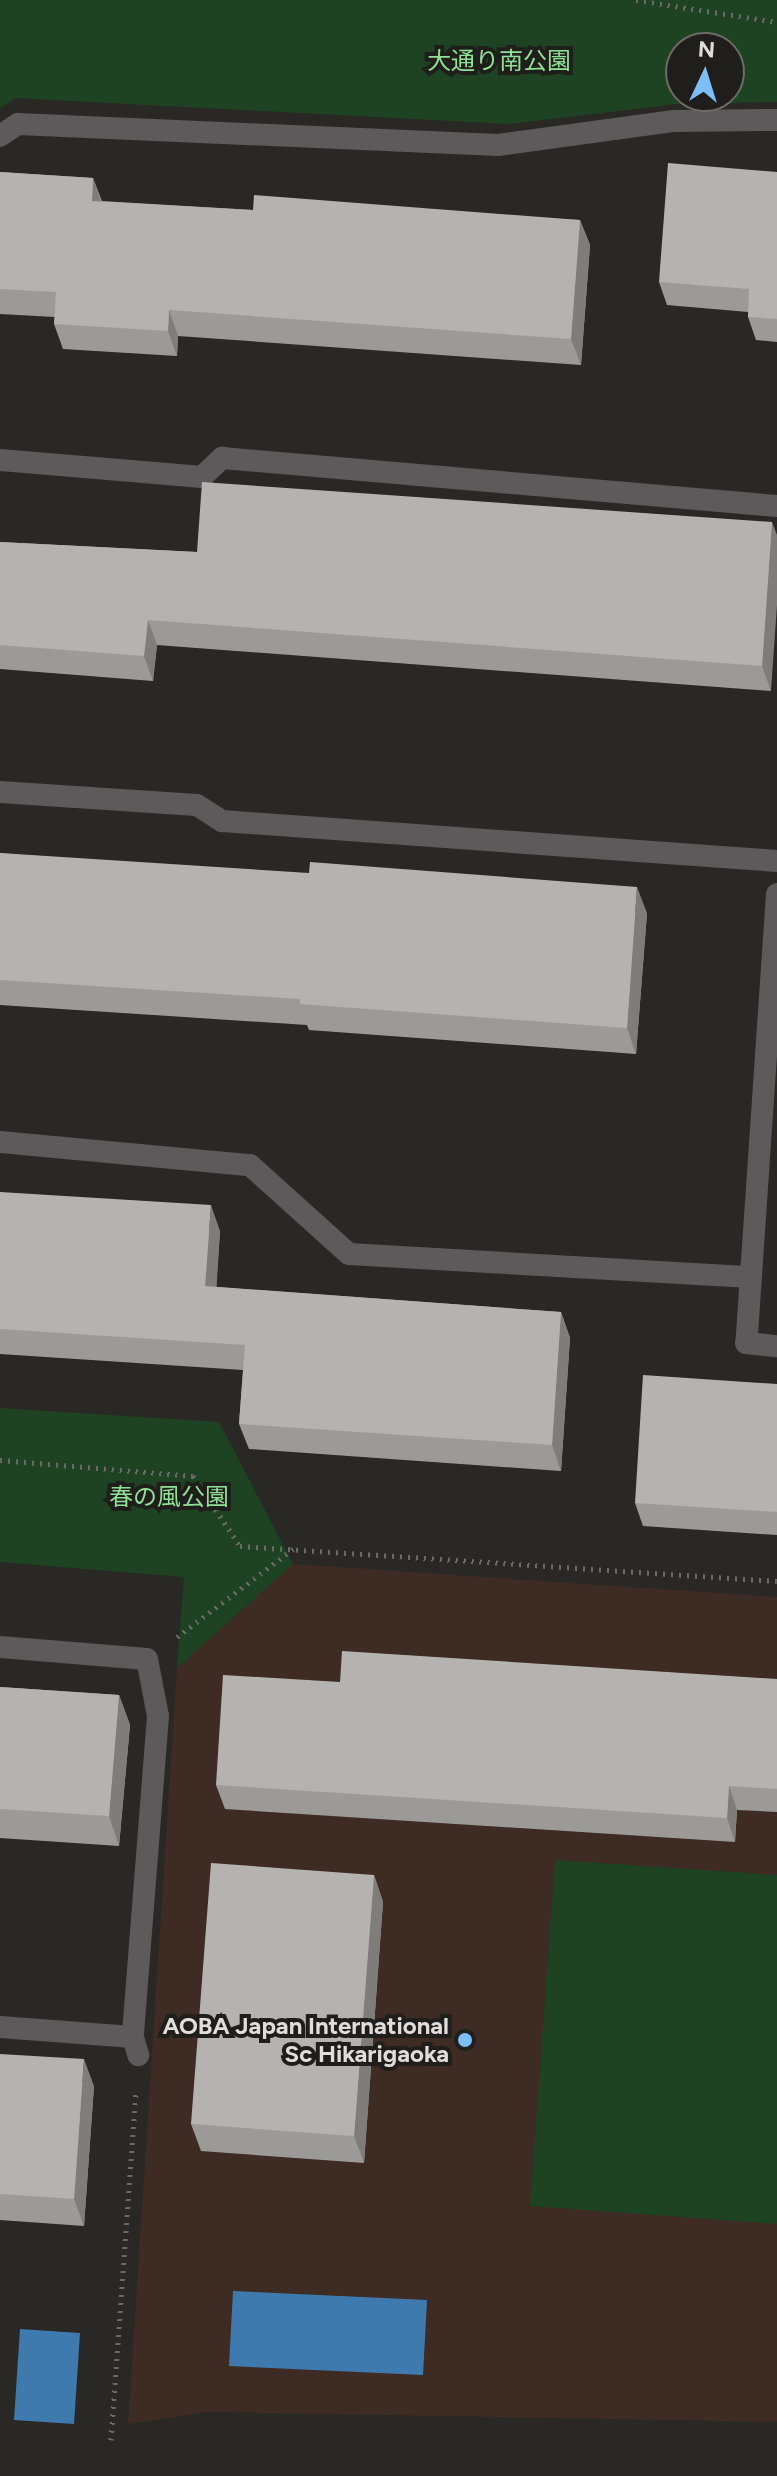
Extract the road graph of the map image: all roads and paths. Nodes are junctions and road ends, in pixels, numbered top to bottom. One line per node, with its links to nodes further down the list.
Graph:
1 (636, 0): 2 (path)
2 (777, 22)
3 (777, 120): 4 (lane)
4 (0, 136)
5 (0, 460): 6 (lane)
6 (777, 506)
7 (0, 792): 8 (lane)
8 (777, 861)
9 (777, 894): 11 (lane)
10 (0, 1142): 11 (lane)
11 (750, 1277): 12 (lane)
12 (777, 1346)
13 (0, 1460): 14 (path)
14 (293, 1549): 15 (path); 17 (path)
15 (777, 1581)
16 (0, 1647): 17 (lane)
17 (147, 1659): 19 (lane)
18 (0, 2027): 19 (lane)
19 (136, 2046): 20 (path)
20 (111, 2440)

